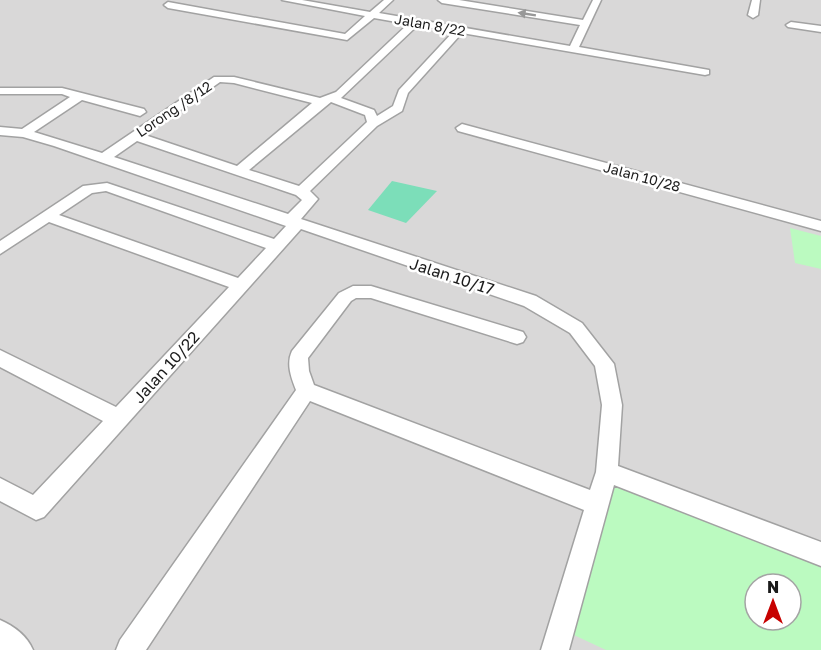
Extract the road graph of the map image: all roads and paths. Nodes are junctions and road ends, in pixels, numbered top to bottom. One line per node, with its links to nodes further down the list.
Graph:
1 (286, 0): 7 (street, Jalan 8/22)
2 (389, 0): 7 (street)
3 (442, 0): 10 (street, one-way to 3)
4 (593, 0): 10 (street)
5 (756, 0): 8 (street)
6 (168, 5): 7 (street)
7 (372, 15): 9 (street, Jalan 8/22)
8 (753, 15)
9 (416, 22): 13 (street, Jalan 8/22); 18 (street)
10 (585, 23): 14 (street)
11 (791, 25): 12 (street)
12 (821, 29)
13 (460, 30): 14 (street, Jalan 8/22); 20 (street)
14 (574, 48): 15 (street, Jalan 8/22)
15 (705, 72)
16 (0, 91): 17 (street)
17 (81, 96): 19 (street); 23 (street)
18 (327, 100): 20 (street, Lorong /8/12); 24 (street, Lorong /8/12); 26 (street)
19 (140, 112)
20 (373, 123): 27 (street)
21 (462, 128): 30 (street, Jalan 10/28)
22 (0, 131): 23 (street, Jalan 10/17)
23 (24, 134): 25 (street, Jalan 10/17)
24 (135, 136): 25 (street, Lorong /8/12); 26 (street)
25 (103, 158): 29 (street, Jalan 10/17)
26 (241, 170): 27 (street)
27 (302, 192): 29 (street)
28 (49, 218): 31 (street); 32 (street); 33 (street)
29 (293, 223): 31 (street, Jalan 10/22); 38 (street, Jalan 10/17)
30 (821, 226)
31 (277, 246): 33 (street, Jalan 10/22)
32 (0, 249)
33 (241, 285): 37 (street, Jalan 10/22)
34 (517, 337): 36 (street)
35 (0, 358): 37 (street)
36 (306, 391): 40 (street); 44 (street)
37 (119, 419): 39 (street, Jalan 10/22)
38 (607, 472): 40 (street, Jalan 10/17); 41 (street)
39 (0, 489)
40 (598, 504): 45 (street, Jalan 10/17)
41 (821, 554)
42 (0, 633): 43 (street)
43 (18, 650)
44 (130, 650)
45 (555, 650)

